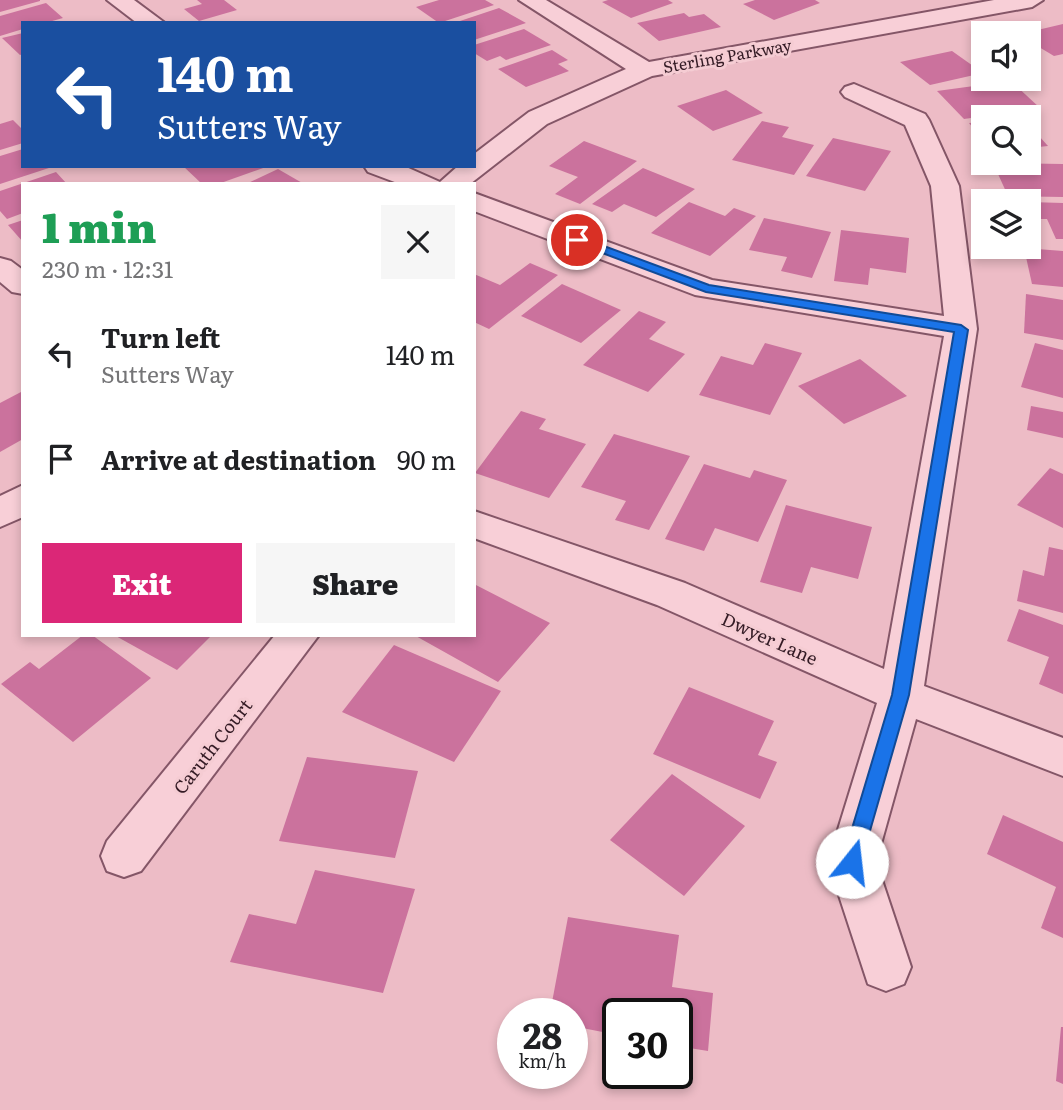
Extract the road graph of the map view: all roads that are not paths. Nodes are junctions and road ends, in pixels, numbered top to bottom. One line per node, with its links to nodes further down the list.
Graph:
1 (118, 0): 4 (street)
2 (530, 0): 5 (street)
3 (1032, 0): 5 (street, Sterling Parkway)
4 (150, 21)
5 (645, 70): 7 (street, Sterling Parkway)
6 (855, 92): 15 (street)
7 (476, 166)
8 (383, 168): 10 (street)
9 (473, 168): 11 (street, Sterling Parkway)
10 (422, 182)
11 (455, 182)
12 (476, 202): 15 (street)
13 (0, 267): 14 (street)
14 (21, 283)
15 (961, 330): 20 (street)
16 (21, 499): 17 (street)
17 (0, 514)
18 (476, 525): 20 (street, Dwyer Lane)
19 (297, 637): 22 (street, Caruth Court)
20 (901, 695): 21 (street, Dwyer Lane); 23 (street)
21 (1063, 757)
22 (124, 856)
23 (886, 967)

